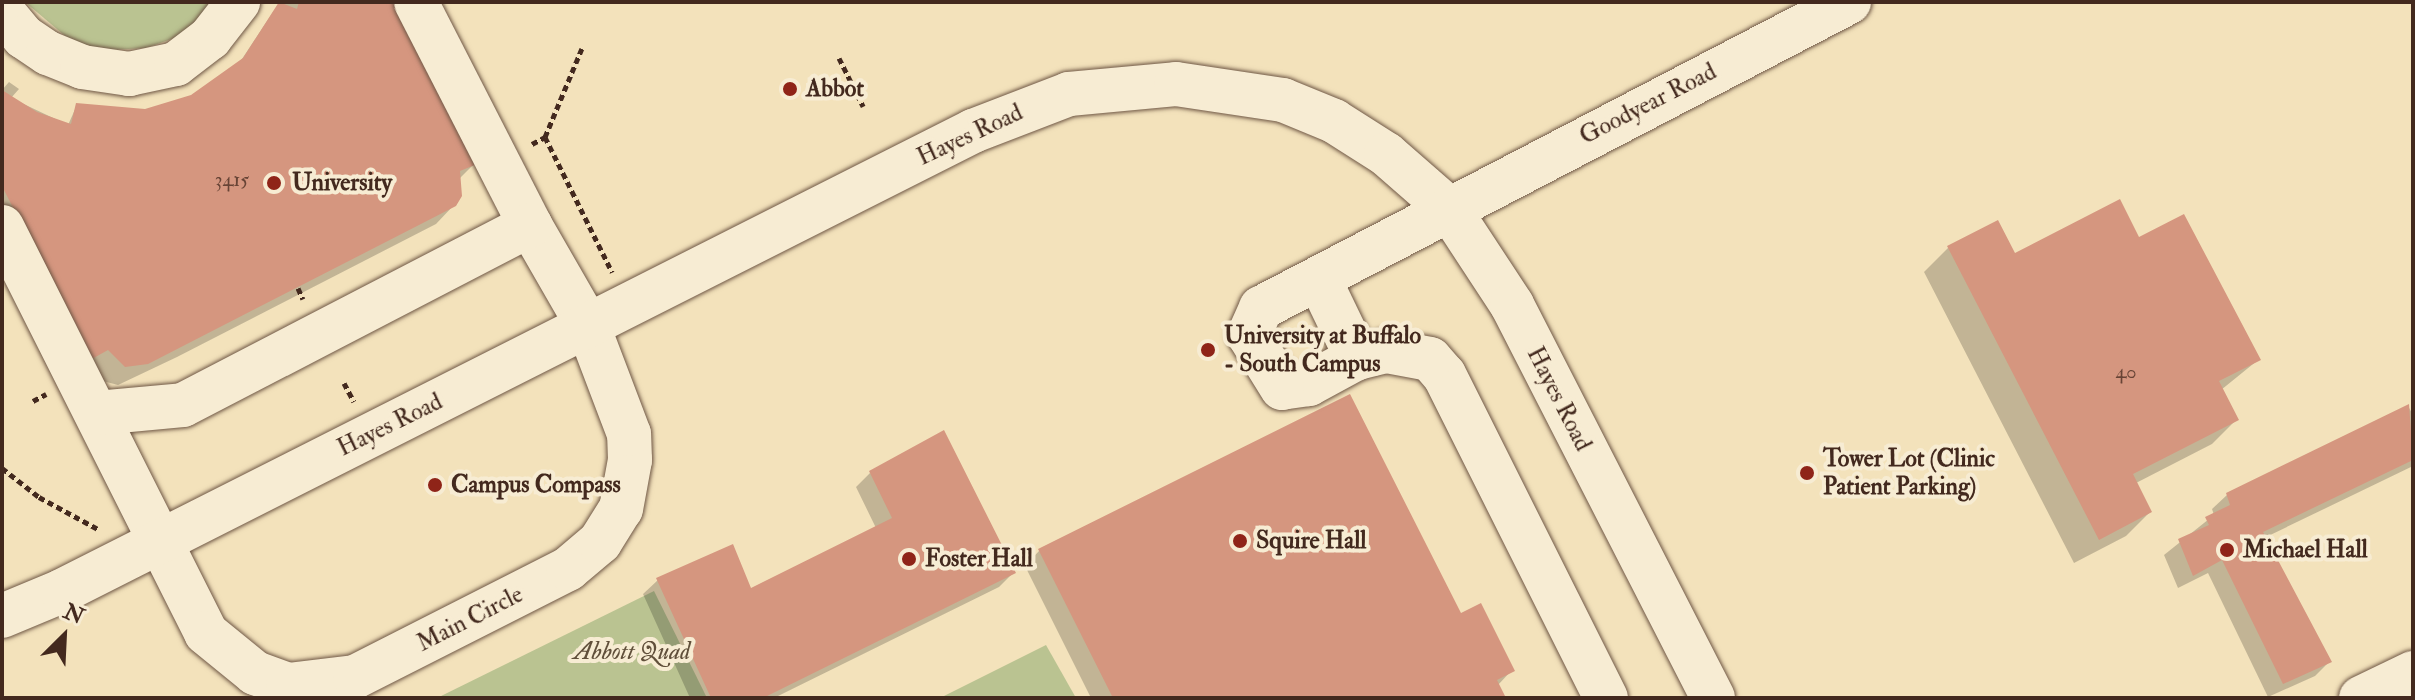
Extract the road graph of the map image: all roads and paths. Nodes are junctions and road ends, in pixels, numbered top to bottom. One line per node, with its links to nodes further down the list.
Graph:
1 (238, 2): 4 (street)
2 (416, 2): 9 (street, Main Circle)
3 (1849, 2): 8 (street, Goodyear Road)
4 (2, 11)
5 (582, 48): 12 (path)
6 (839, 58): 7 (path)
7 (863, 106)
8 (1449, 209): 11 (street, Goodyear Road); 13 (street, Hayes Road); 22 (street, Hayes Road)
9 (530, 225): 13 (street, Main Circle); 15 (street)
10 (2, 227): 15 (street, Main Circle)
11 (1319, 279): 14 (street); 14 (street, Goodyear Road)
12 (619, 286)
13 (588, 326): 18 (street, Hayes Road); 18 (street, Main Circle)
14 (1357, 358): 21 (street)
15 (97, 413): 18 (street, Main Circle)
16 (2, 468): 17 (path)
17 (99, 529)
18 (156, 541): 19 (street, Hayes Road)
19 (2, 616)
20 (2413, 673): 23 (street)
21 (1606, 698)
22 (1713, 698)
23 (2361, 698)

